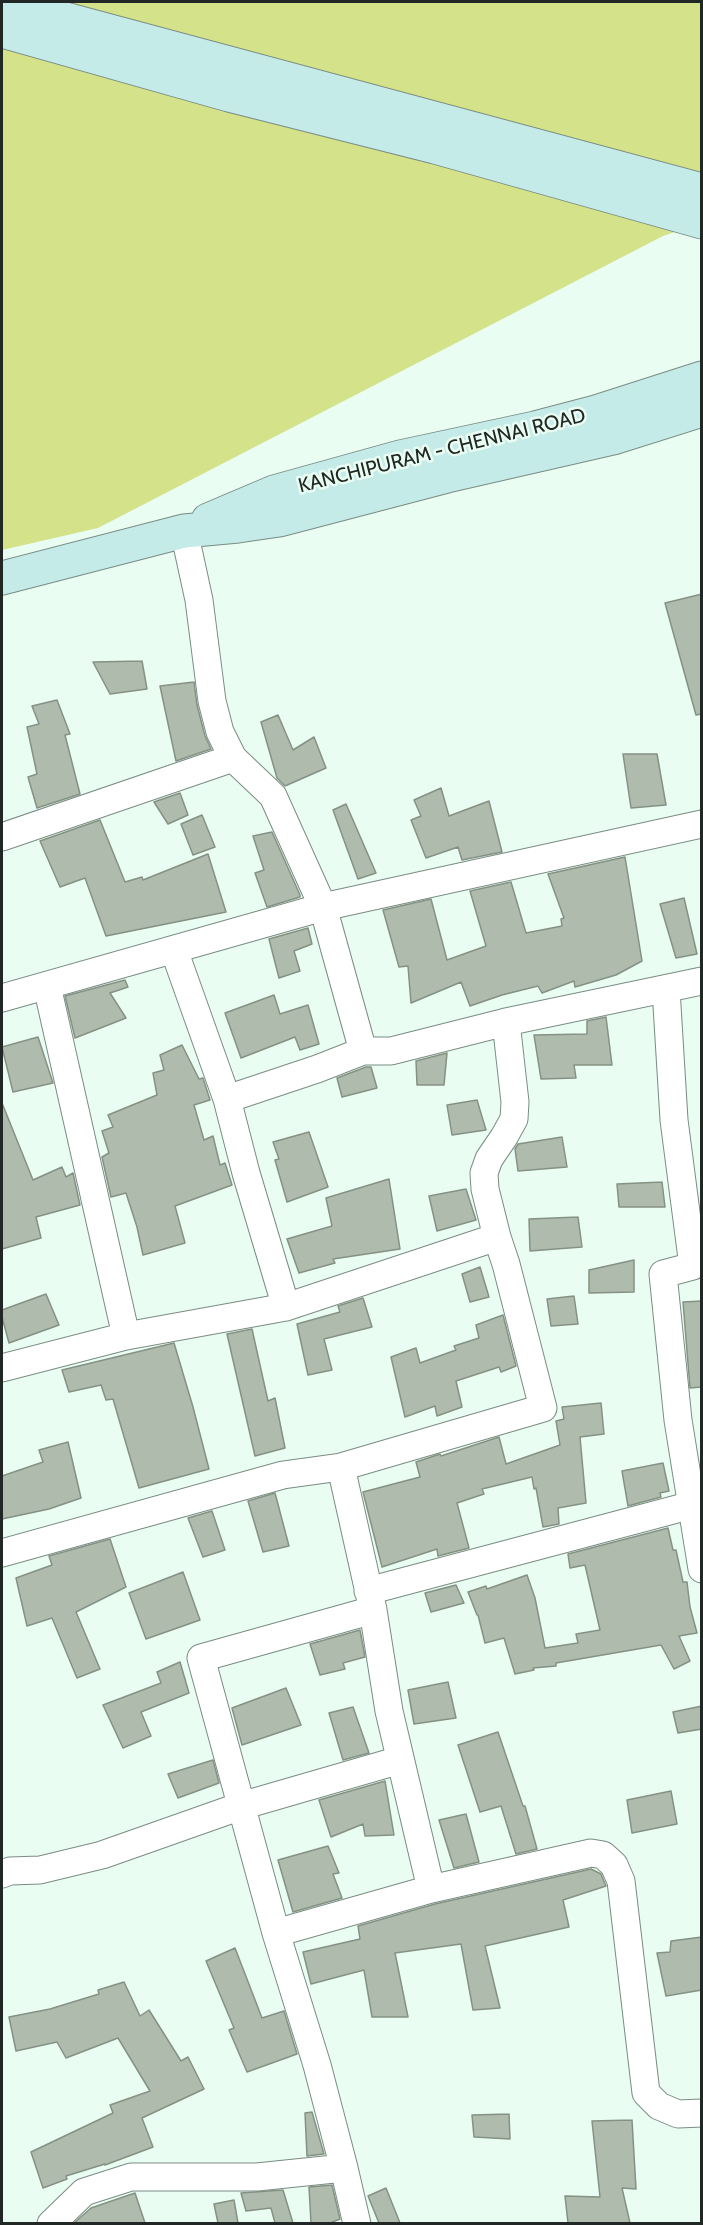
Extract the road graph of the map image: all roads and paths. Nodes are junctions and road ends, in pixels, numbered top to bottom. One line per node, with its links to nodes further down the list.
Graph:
1 (2, 2): 3 (main road)
2 (2, 31): 4 (main road)
3 (702, 190)
4 (702, 222)
5 (702, 378): 7 (main road, KANCHIPURAM - CHENNAI ROAD)
6 (702, 410): 7 (main road, KANCHIPURAM - CHENNAI ROAD)
7 (184, 531): 8 (main road, KANCHIPURAM - CHENNAI ROAD); 9 (street)
8 (2, 578)
9 (233, 758): 11 (street); 12 (street)
10 (702, 824): 12 (street)
11 (2, 837)
12 (324, 907): 13 (street); 19 (street)
13 (174, 950): 15 (street); 20 (street)
14 (702, 981): 16 (street)
15 (47, 986): 17 (street); 23 (street)
16 (666, 989): 18 (street); 26 (street)
17 (2, 998)
18 (506, 1022): 19 (street); 21 (street)
19 (363, 1051): 20 (street)
20 (227, 1099): 22 (street)
21 (497, 1237): 22 (street); 25 (street)
22 (286, 1307): 23 (street)
23 (126, 1336): 24 (street)
24 (2, 1368)
25 (341, 1467): 27 (street); 29 (street)
26 (692, 1505): 28 (street); 29 (street)
27 (2, 1553)
28 (702, 1569)
29 (370, 1600): 30 (street); 31 (street)
30 (400, 1760): 31 (street); 33 (street)
31 (241, 1806): 32 (street); 34 (street)
32 (2, 1874)
33 (431, 1889): 34 (street); 35 (street)
34 (276, 1934): 36 (street)
35 (702, 2113)
36 (344, 2168): 37 (street); 38 (street)
37 (51, 2223)
38 (357, 2223)

